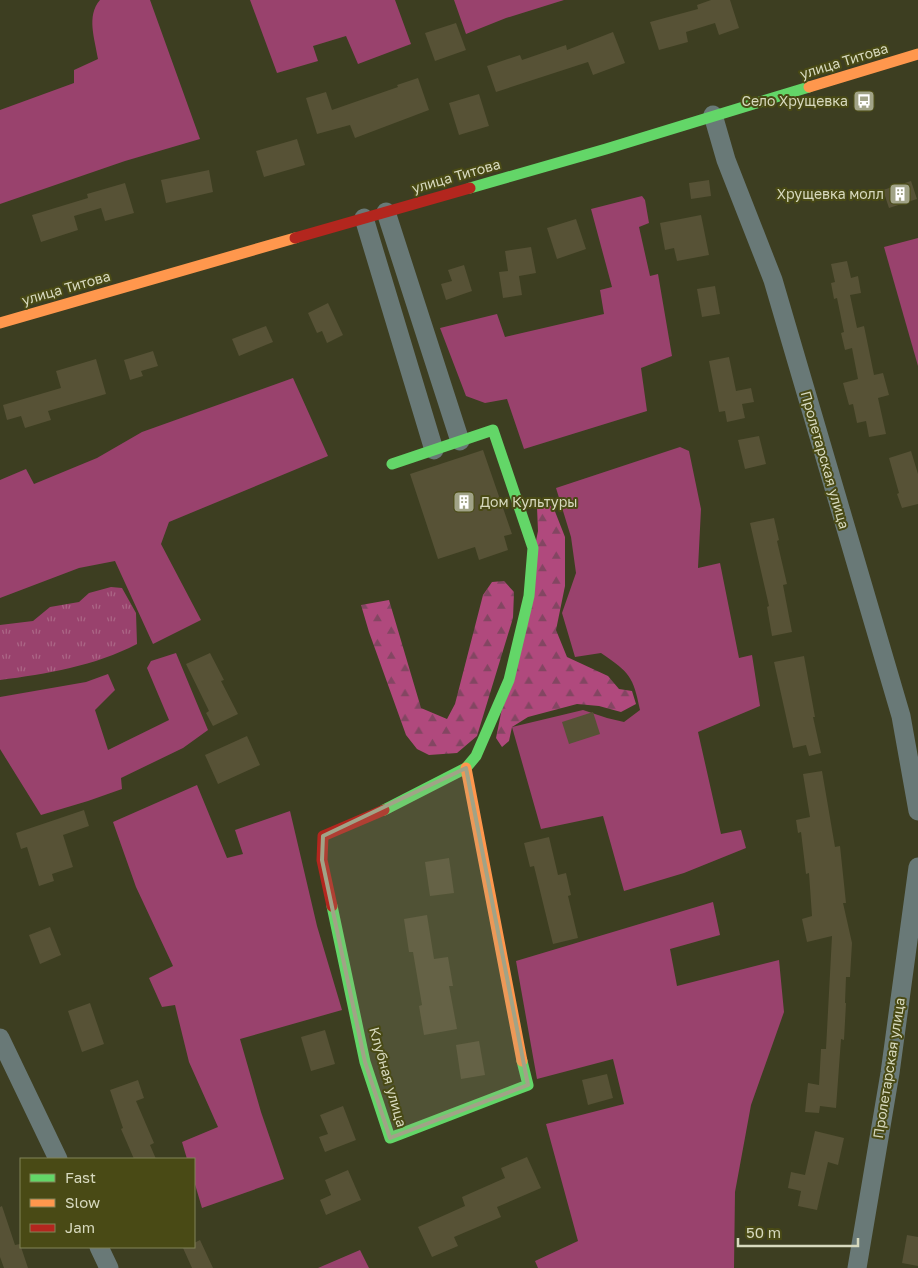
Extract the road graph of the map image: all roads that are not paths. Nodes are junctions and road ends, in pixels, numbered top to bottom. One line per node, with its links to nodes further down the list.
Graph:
1 (918, 54): 2 (street, улица Титова)
2 (713, 115): 3 (street, улица Титова); 10 (street, Пролетарская улица)
3 (386, 212): 4 (street, улица Титова); 6 (street)
4 (364, 218): 5 (street, улица Титова); 7 (street)
5 (0, 322)
6 (460, 441): 7 (street); 9 (street)
7 (434, 450): 8 (street)
8 (392, 464)
9 (466, 768): 9 (street, Клубная улица)
10 (918, 811)
11 (918, 867): 16 (street, Пролетарская улица)
12 (0, 1038): 13 (street)
13 (58, 1158)
14 (99, 1248): 15 (street)
15 (109, 1268)
16 (858, 1268)

